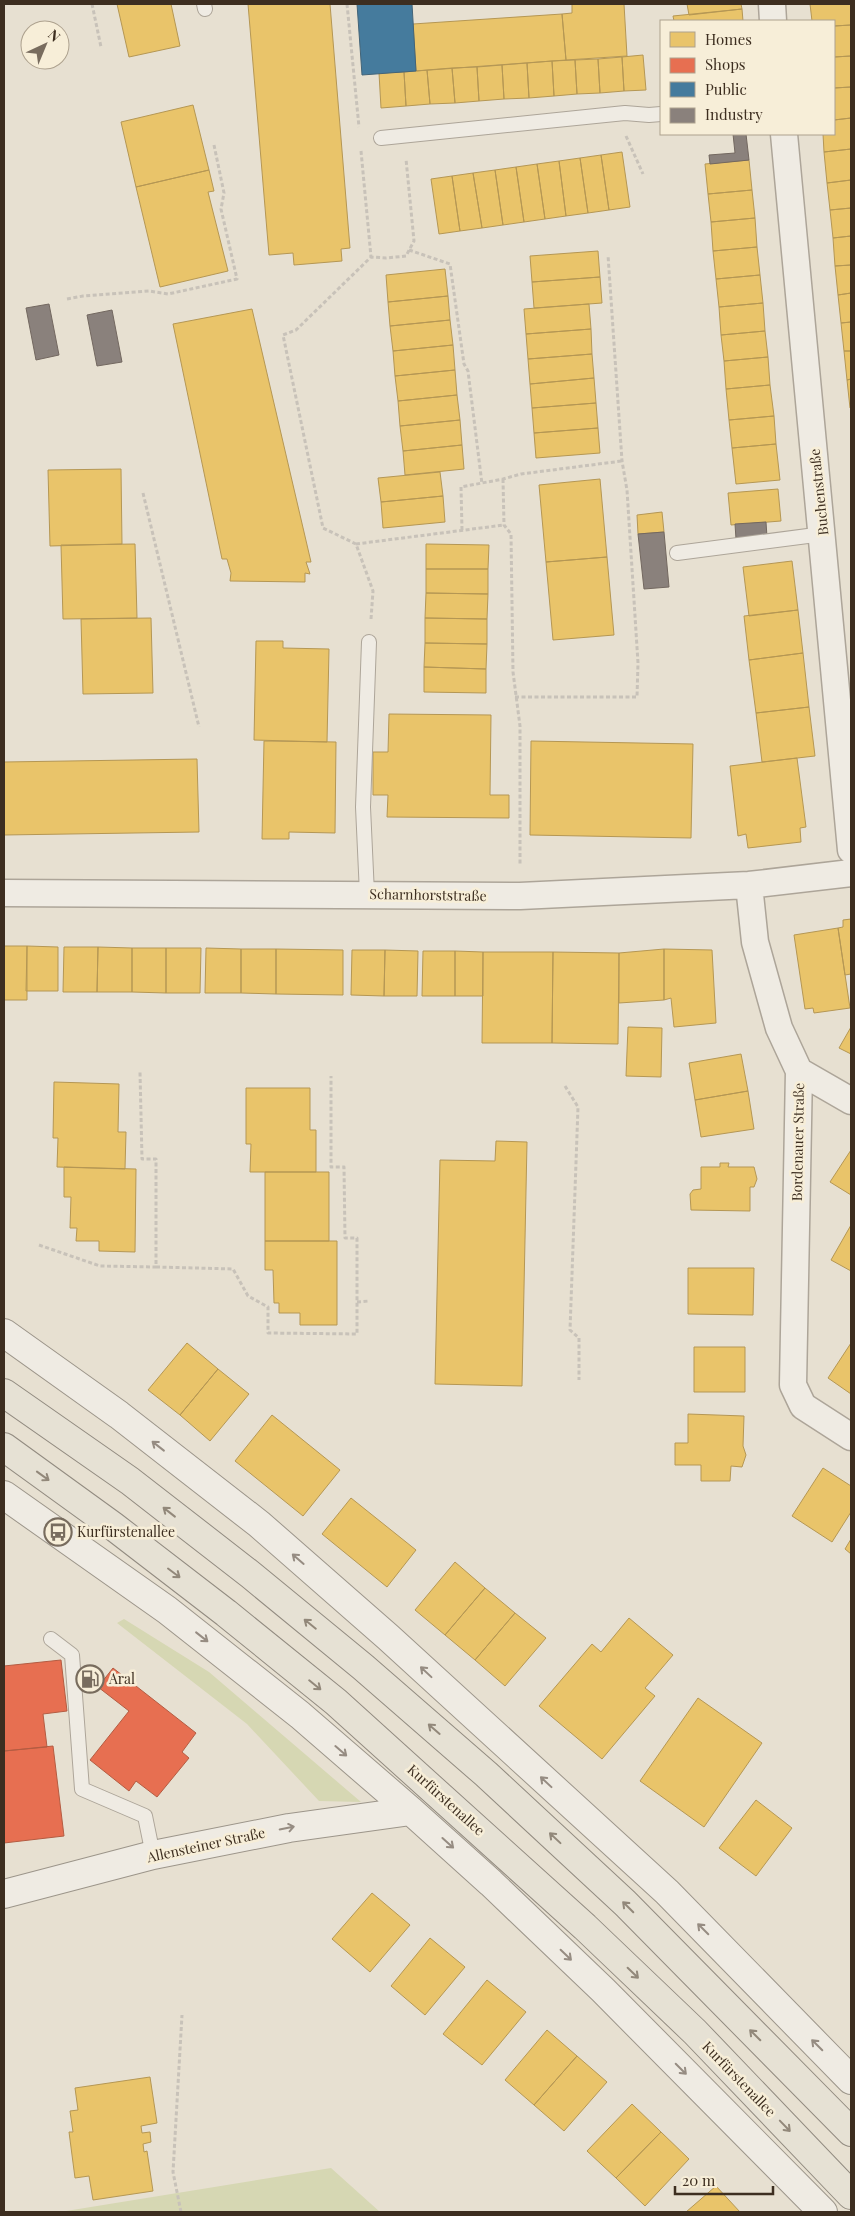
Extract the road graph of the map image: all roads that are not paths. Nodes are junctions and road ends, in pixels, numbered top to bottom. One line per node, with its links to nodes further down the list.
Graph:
1 (772, 4): 2 (street)
2 (773, 20)
3 (660, 114): 5 (lane)
4 (784, 135): 6 (street, Buchenstraße)
5 (381, 138)
6 (823, 534): 7 (lane); 9 (street, Buchenstraße)
7 (677, 553)
8 (369, 642): 13 (lane)
9 (851, 850)
10 (851, 873): 11 (street, Scharnhorststraße)
11 (749, 885): 13 (street, Scharnhorststraße); 14 (street, Bordenauer Straße)
12 (4, 893): 13 (street, Scharnhorststraße)
13 (367, 894)
14 (799, 1071): 15 (street); 18 (street, Bordenauer Straße)
15 (851, 1101)
16 (4, 1333): 25 (main road, one-way to 16)
17 (4, 1393): 26 (main road, one-way to 17)
18 (851, 1437)
19 (4, 1448): 27 (main road, Kurfürstenallee, one-way to 27)
20 (4, 1495): 22 (main road, one-way to 22)
21 (51, 1639): 23 (lane)
22 (411, 1811): 23 (main road, Allensteiner Straße, one-way to 22); 28 (main road, one-way to 28)
23 (153, 1855): 24 (main road, Allensteiner Straße)
24 (4, 1894)
25 (851, 2080)
26 (851, 2132)
27 (851, 2195)
28 (824, 2212)

